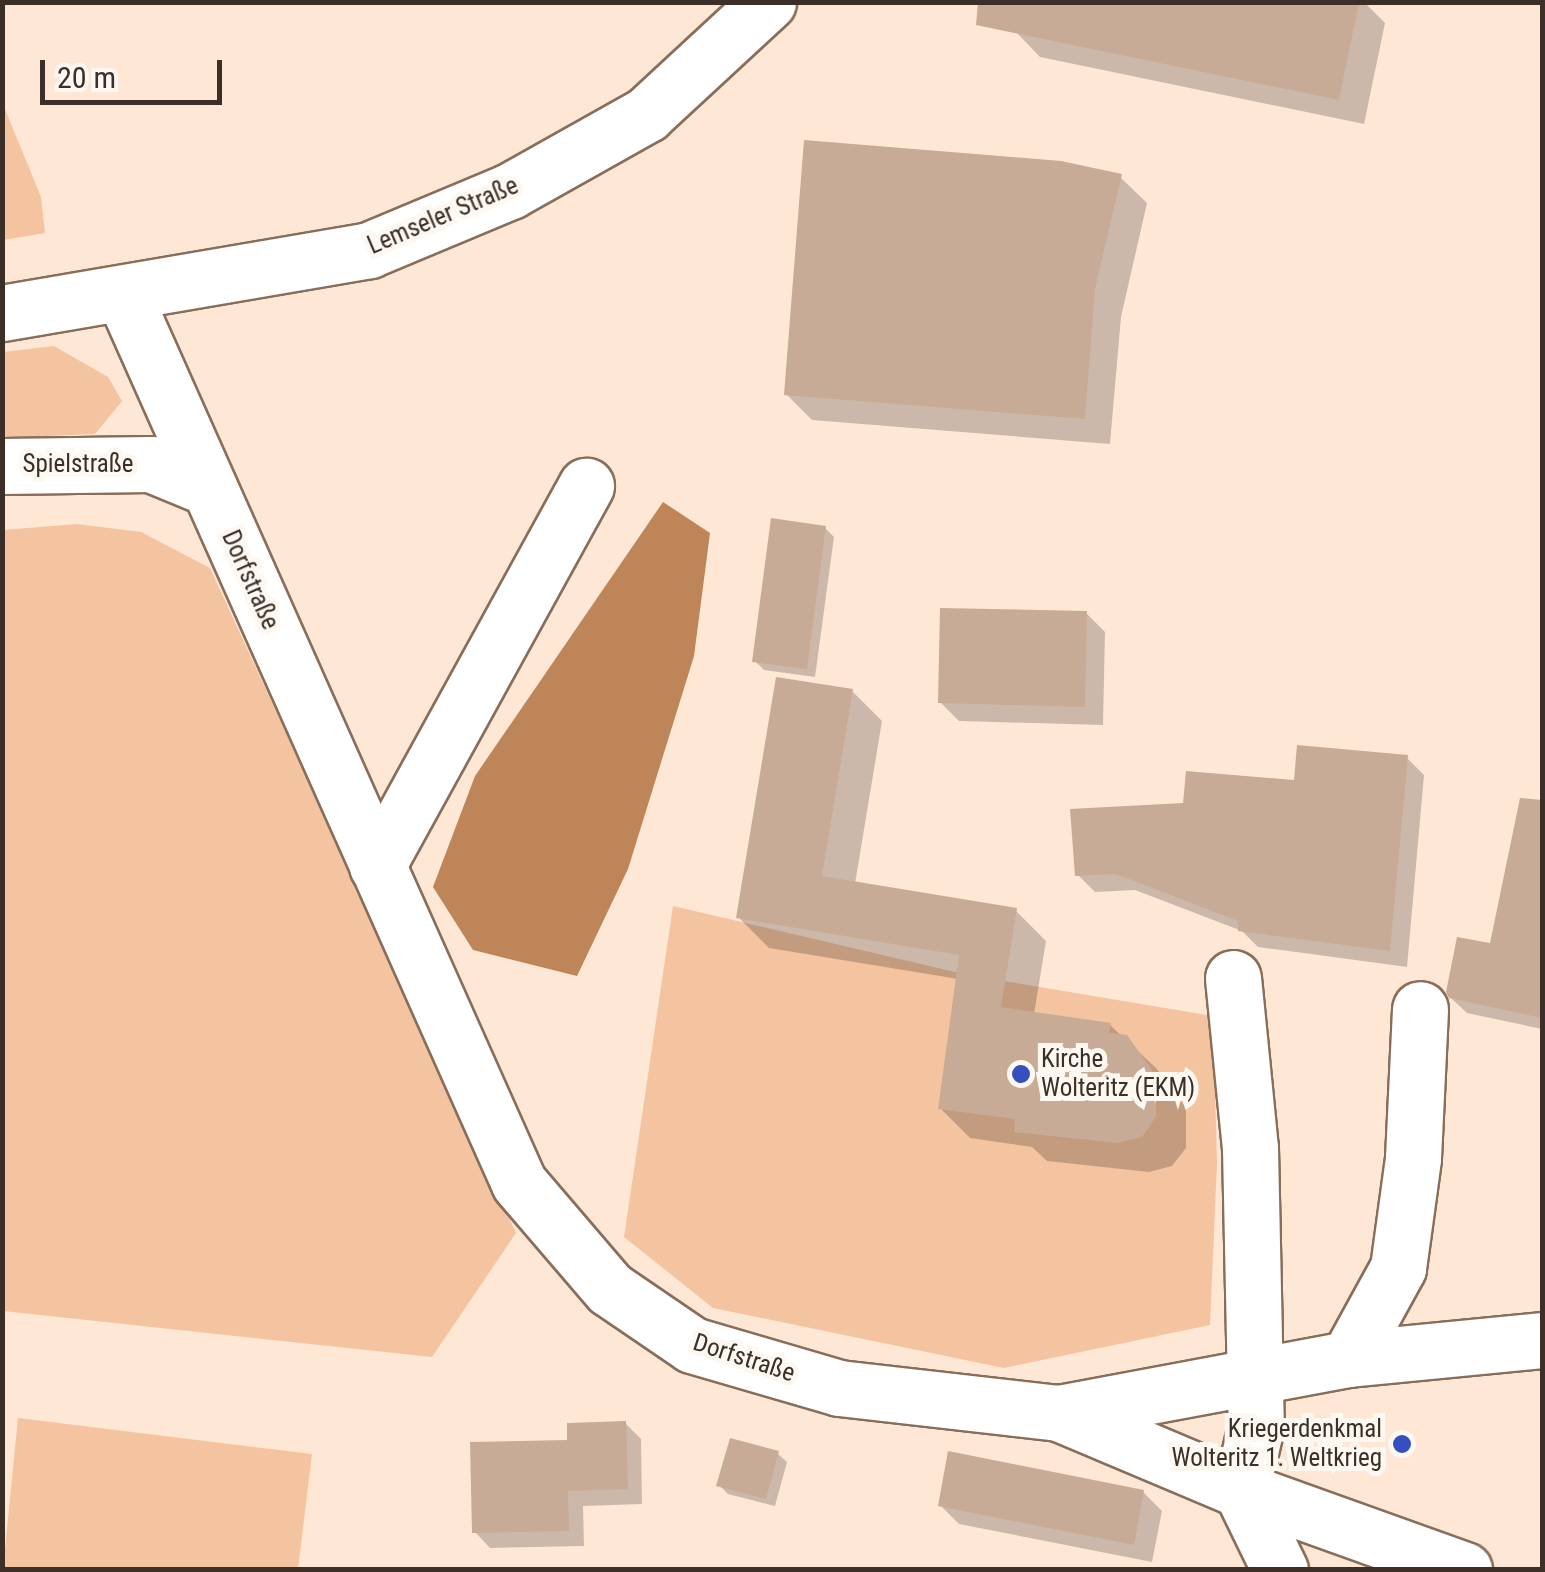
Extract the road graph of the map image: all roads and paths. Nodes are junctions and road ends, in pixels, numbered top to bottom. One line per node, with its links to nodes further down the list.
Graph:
1 (768, 2): 2 (street, Lemseler Straße)
2 (123, 294): 3 (street, Lemseler Straße); 6 (street, Dorfstraße)
3 (2, 313)
4 (2, 466): 6 (street, Spielstraße)
5 (586, 486): 7 (street)
6 (209, 488): 7 (street, Dorfstraße)
7 (377, 866): 13 (street, Dorfstraße)
8 (1232, 978): 12 (street)
9 (1420, 1009): 11 (street)
10 (1542, 1340): 11 (street)
11 (1348, 1359): 12 (street)
12 (1252, 1376): 13 (street); 14 (street)
13 (1059, 1413): 14 (street, Dorfstraße)
14 (1242, 1490): 15 (street); 16 (street, Dorfstraße)
15 (1280, 1570)
16 (1464, 1570)

